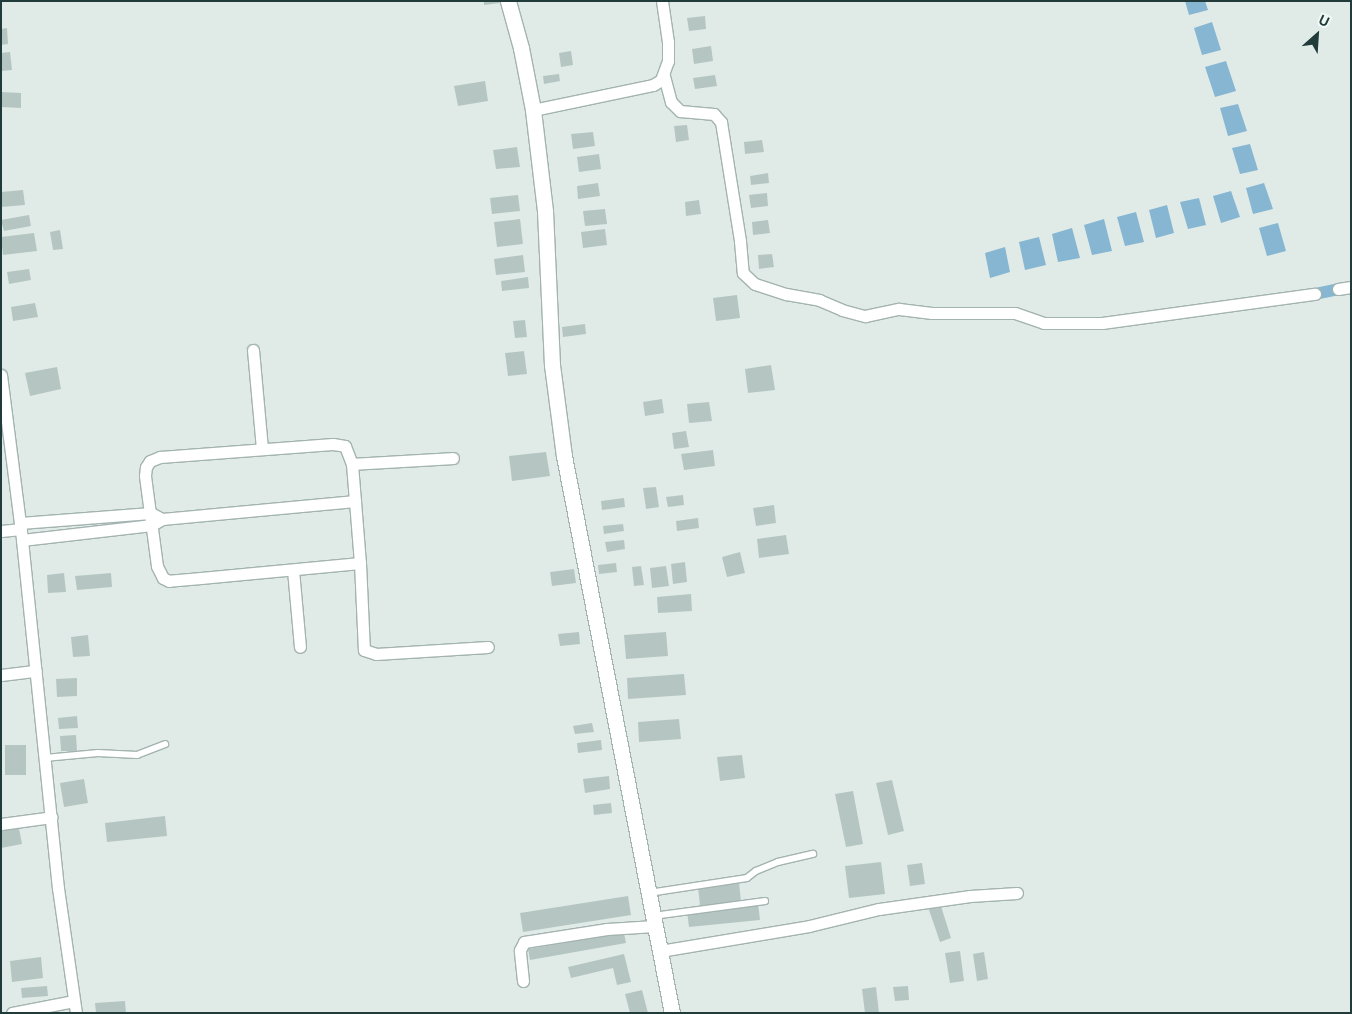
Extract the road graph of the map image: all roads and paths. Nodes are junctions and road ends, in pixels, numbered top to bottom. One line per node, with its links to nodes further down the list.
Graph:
1 (508, 1): 4 (street)
2 (662, 1): 3 (street)
3 (664, 76): 4 (street); 7 (street)
4 (533, 110): 29 (street)
5 (1351, 287): 6 (street)
6 (1338, 289)
7 (1315, 294)
8 (253, 350): 10 (street)
9 (1, 375): 17 (street)
10 (262, 449): 12 (street); 14 (street)
11 (453, 458): 12 (street)
12 (352, 464): 13 (street)
13 (355, 502): 15 (street); 18 (street)
14 (151, 512): 15 (street); 17 (street)
15 (157, 522): 17 (street); 19 (street)
16 (1, 531): 17 (street)
17 (21, 531): 22 (street)
18 (360, 563): 19 (street); 21 (street)
19 (293, 570): 20 (street)
20 (300, 647)
21 (488, 647)
22 (36, 672): 23 (street); 25 (street)
23 (1, 675)
24 (165, 744): 25 (lane)
25 (45, 758): 26 (street)
26 (52, 817): 27 (street); 35 (street)
27 (1, 824)
28 (812, 854): 29 (lane)
29 (649, 893): 32 (street)
30 (1018, 893): 33 (street)
31 (765, 901): 32 (lane)
32 (654, 921): 33 (street); 34 (street)
33 (660, 951): 37 (street)
34 (523, 981)
35 (75, 1007): 36 (street)
36 (12, 1013)
37 (672, 1013)

